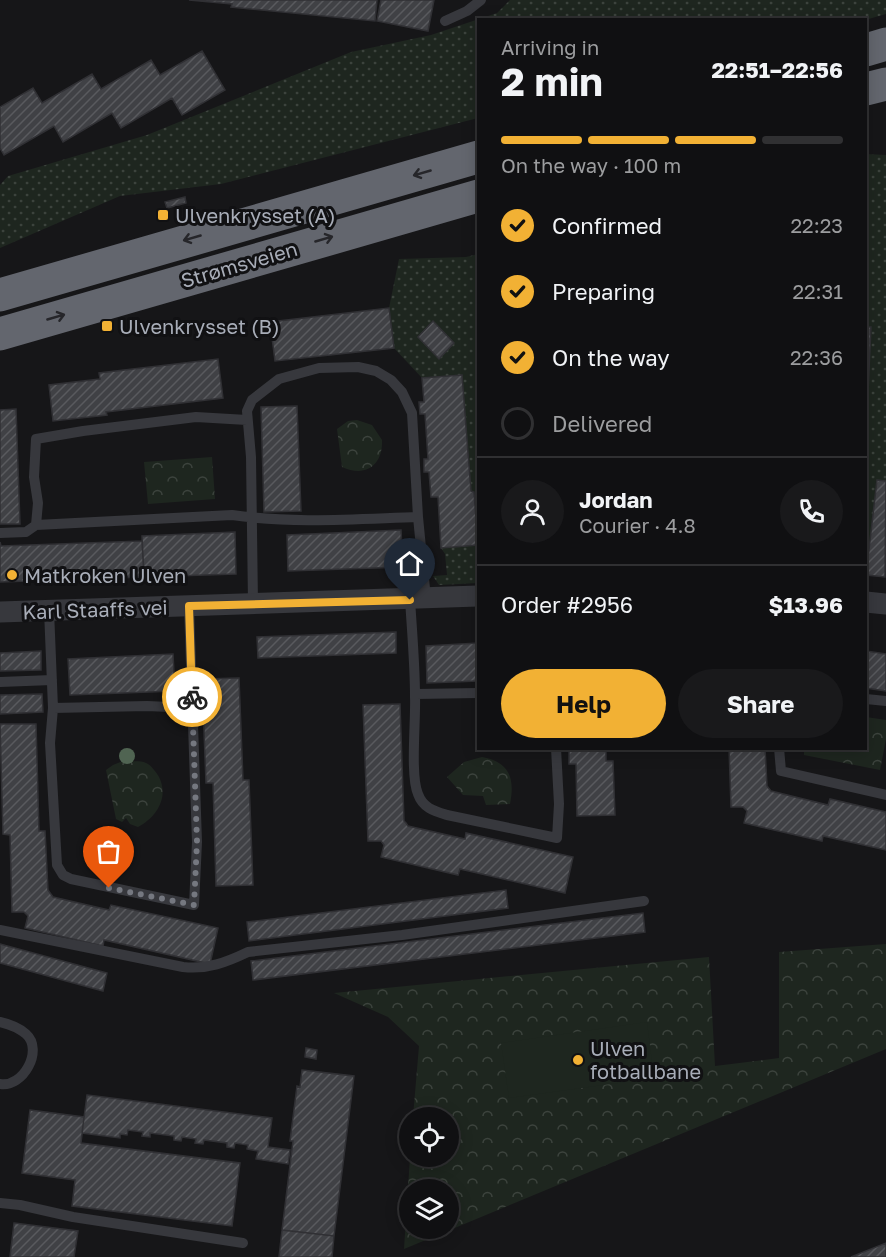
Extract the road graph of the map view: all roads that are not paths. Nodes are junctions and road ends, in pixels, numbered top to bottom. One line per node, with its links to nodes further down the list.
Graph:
1 (481, 0): 2 (lane)
2 (445, 21)
3 (886, 44): 4 (highway)
4 (867, 50)
5 (886, 84): 6 (highway)
6 (867, 89)
7 (477, 157): 9 (highway, Strømsveien, one-way to 9)
8 (477, 196): 10 (highway, Strømsveien, one-way to 8)
9 (0, 295)
10 (0, 334)
11 (247, 420): 12 (lane); 13 (lane); 14 (lane)
12 (418, 517): 13 (lane); 17 (lane)
13 (253, 519): 14 (lane); 19 (lane)
14 (36, 525): 15 (lane)
15 (0, 533)
16 (477, 596): 17 (street, Karl Staaffs vei)
17 (418, 599): 19 (street, Karl Staaffs vei); 27 (lane)
18 (867, 602): 20 (street)
19 (253, 603): 21 (street, Karl Staaffs vei)
20 (886, 604)
21 (189, 606): 22 (street, Karl Staaffs vei); 31 (lane)
22 (50, 610): 23 (street, Karl Staaffs vei); 24 (lane)
23 (0, 612)
24 (52, 680): 25 (lane); 30 (lane)
25 (0, 682)
26 (477, 693): 27 (lane)
27 (416, 694): 32 (lane)
28 (867, 699): 29 (lane)
29 (886, 701)
30 (53, 708): 31 (lane); 31 (lane)
31 (192, 708)
32 (556, 750)
33 (779, 750): 34 (lane)
34 (886, 795)
35 (644, 901): 36 (lane)
36 (0, 930)
37 (0, 1022): 38 (lane)
38 (0, 1084)
39 (0, 1203): 40 (lane)
40 (243, 1244)

